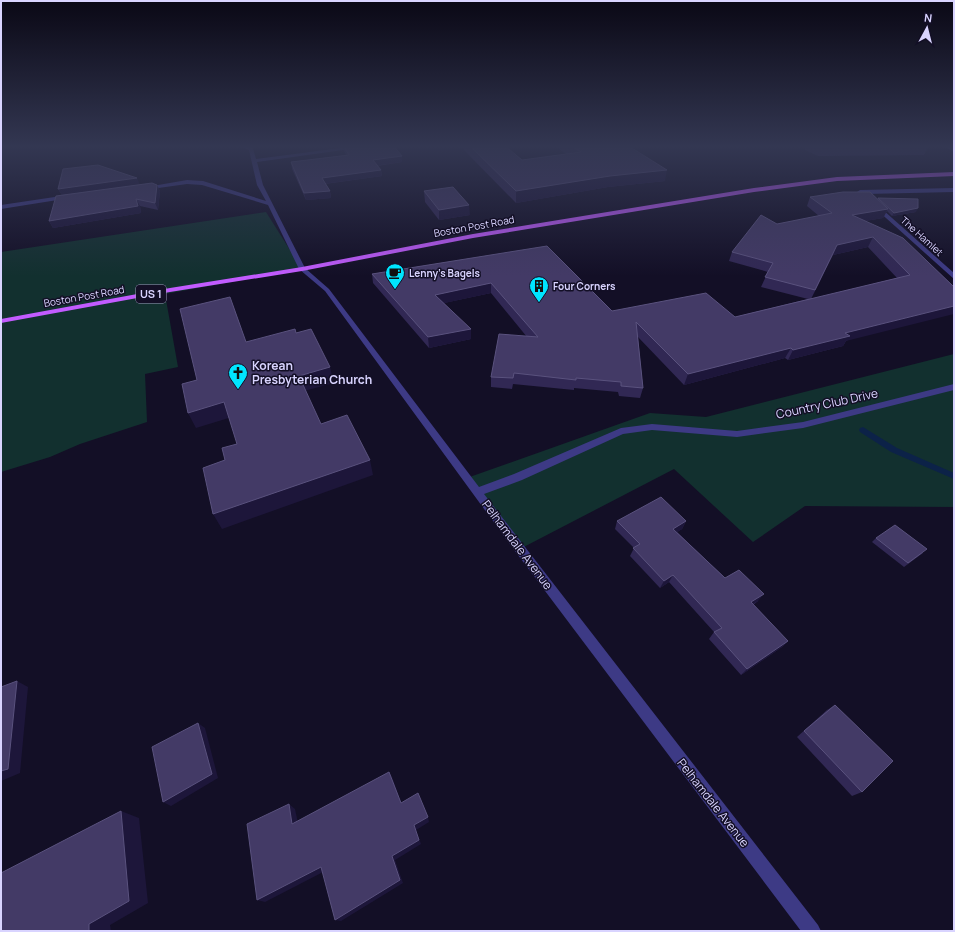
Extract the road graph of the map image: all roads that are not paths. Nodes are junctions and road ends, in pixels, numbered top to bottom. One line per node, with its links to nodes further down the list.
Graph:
1 (140, 188): 5 (street)
2 (220, 188): 8 (street)
3 (262, 188): 8 (street, Pelhamdale Avenue)
4 (765, 188): 10 (main road, Boston Post Road / US 1)
5 (136, 189)
6 (954, 190): 11 (street, The Hamlet)
7 (75, 196): 9 (street)
8 (269, 204): 10 (street, Pelhamdale Avenue)
9 (1, 207)
10 (302, 269): 12 (main road, Boston Post Road / US 1); 14 (street, Pelhamdale Avenue)
11 (954, 277)
12 (1, 321)
13 (954, 387): 14 (street, Country Club Drive)
14 (477, 492): 15 (street, Pelhamdale Avenue)
15 (812, 931)

